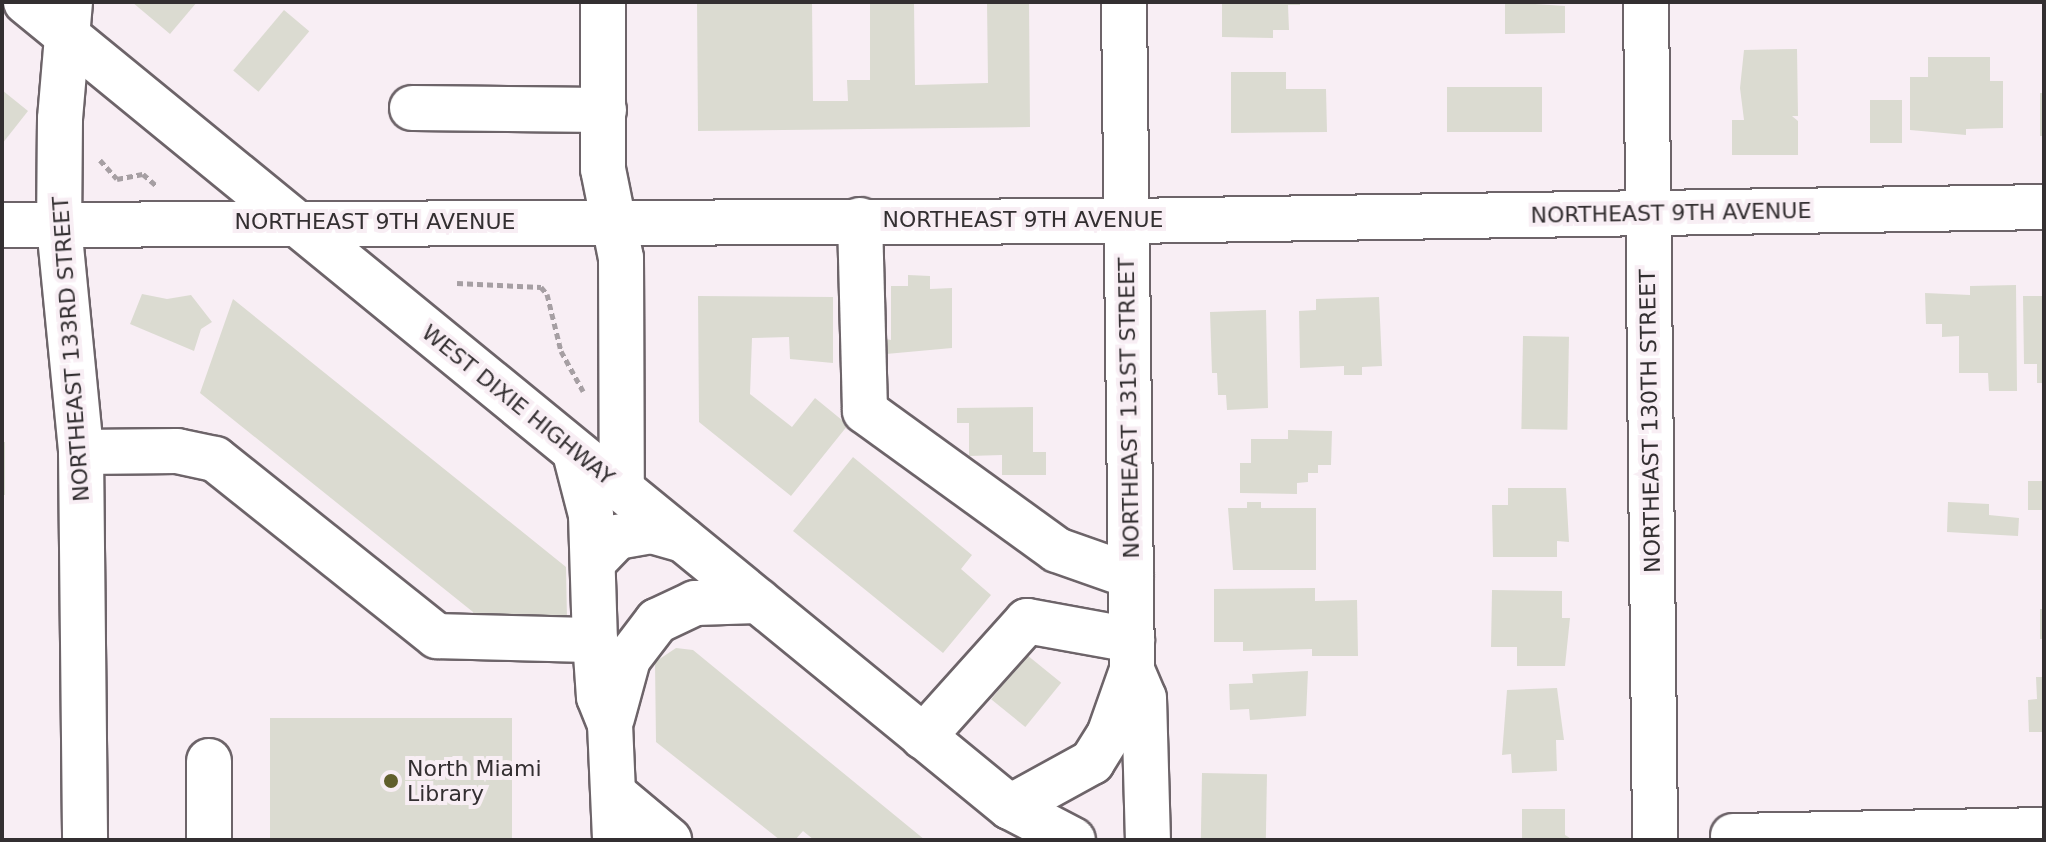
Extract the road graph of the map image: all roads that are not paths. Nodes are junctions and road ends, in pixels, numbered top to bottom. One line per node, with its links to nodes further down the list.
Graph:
1 (26, 2): 5 (street, WEST DIXIE HIGHWAY)
2 (603, 2): 7 (street)
3 (1124, 2): 12 (street, NORTHEAST 131ST STREET)
4 (1646, 2): 9 (street, NORTHEAST 130TH STREET)
5 (67, 17): 13 (street, WEST DIXIE HIGHWAY); 15 (street, NORTHEAST 133RD STREET)
6 (412, 108): 7 (street)
7 (604, 110): 11 (street)
8 (2044, 207): 9 (street, NORTHEAST 9TH AVENUE)
9 (1648, 214): 12 (street, NORTHEAST 9TH AVENUE); 38 (street, NORTHEAST 130TH STREET)
10 (860, 220): 11 (street, NORTHEAST 9TH AVENUE); 12 (street, NORTHEAST 9TH AVENUE); 21 (street)
11 (615, 221): 13 (street, NORTHEAST 9TH AVENUE); 18 (street)
12 (1127, 221): 21 (street, NORTHEAST 131ST STREET)
13 (296, 223): 15 (street, NORTHEAST 9TH AVENUE); 17 (street, WEST DIXIE HIGHWAY)
14 (2, 225): 15 (street, NORTHEAST 9TH AVENUE)
15 (59, 226): 16 (street, NORTHEAST 133RD STREET)
16 (81, 452): 23 (street); 32 (street, NORTHEAST 133RD STREET)
17 (575, 453): 18 (street, WEST DIXIE HIGHWAY); 20 (street)
18 (622, 490): 19 (street, WEST DIXIE HIGHWAY)
19 (684, 540): 20 (street); 22 (street, WEST DIXIE HIGHWAY)
20 (594, 561): 23 (street)
21 (1131, 576): 24 (street, NORTHEAST 131ST STREET)
22 (758, 601): 25 (street); 26 (street, WEST DIXIE HIGHWAY)
23 (595, 640): 25 (street)
24 (1132, 655): 26 (street); 29 (street, NORTHEAST 131ST STREET); 37 (street, NORTHEAST 131ST STREET)
25 (610, 724): 28 (street)
26 (923, 737): 29 (street, WEST DIXIE HIGHWAY)
27 (209, 761): 33 (street)
28 (614, 794): 34 (street); 35 (street)
29 (1022, 824): 36 (street, WEST DIXIE HIGHWAY)
30 (2044, 830): 31 (street)
31 (1733, 836)
32 (85, 840)
33 (209, 840)
34 (615, 840)
35 (669, 840)
36 (1073, 840)
37 (1148, 840)
38 (1655, 840)

